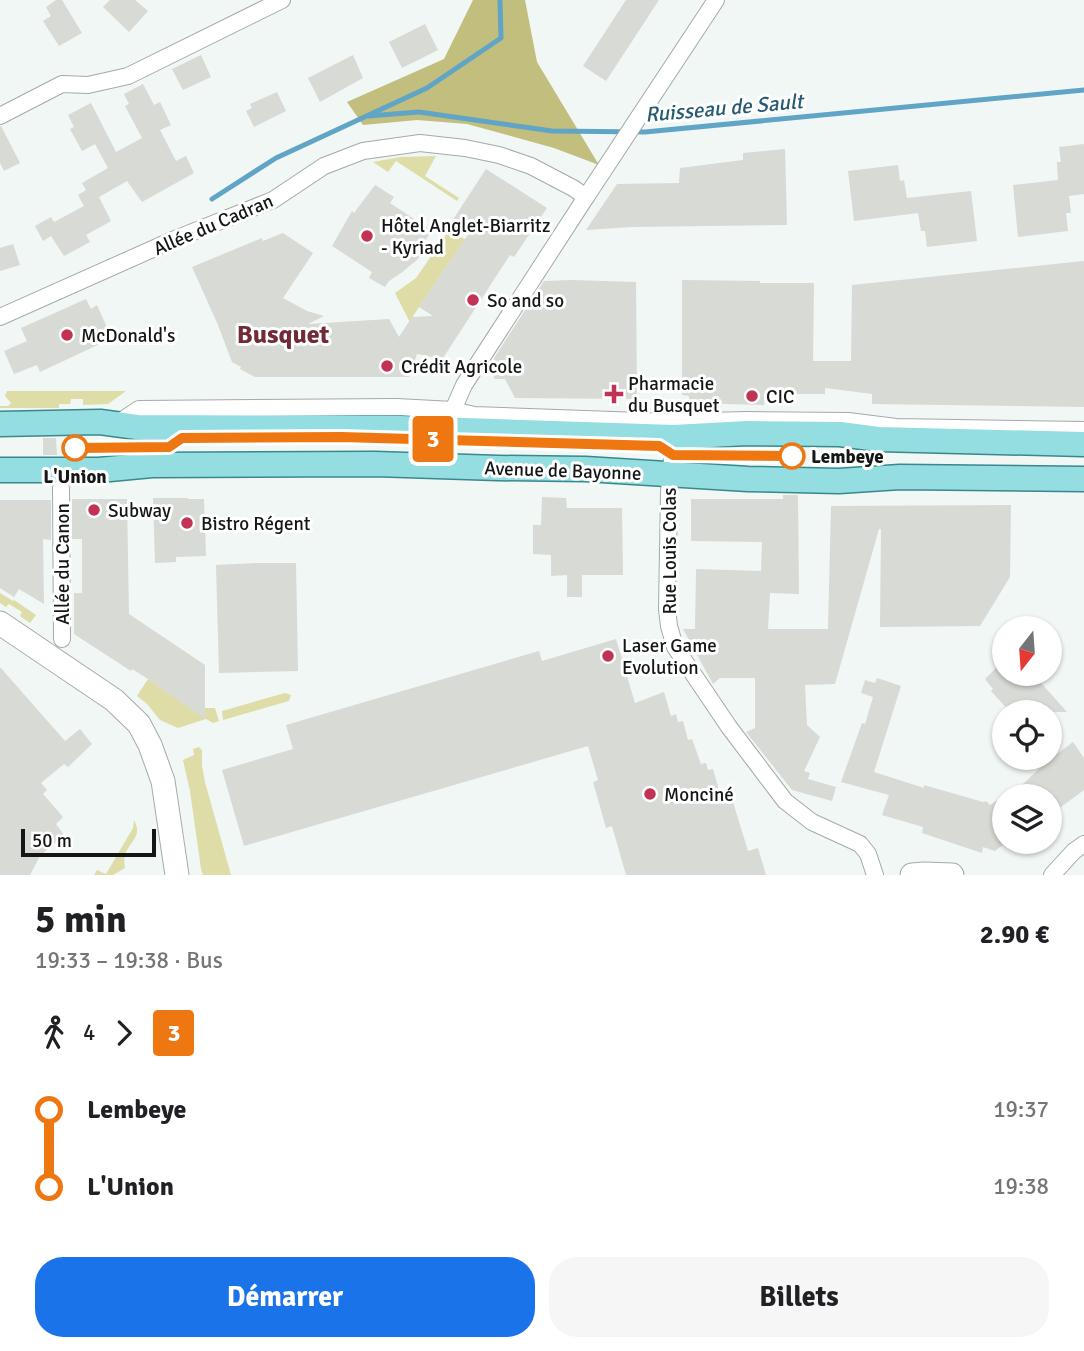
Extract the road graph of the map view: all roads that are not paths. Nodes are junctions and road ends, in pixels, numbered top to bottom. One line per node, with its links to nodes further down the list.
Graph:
1 (282, 0): 3 (street)
2 (716, 0): 4 (street)
3 (0, 116)
4 (586, 198): 5 (street, Allée du Cadran); 6 (street)
5 (0, 317)
6 (453, 410): 8 (street); 9 (street)
7 (0, 424): 8 (main road, Avenue de Bayonne)
8 (115, 425): 10 (main road, Avenue de Bayonne)
9 (1084, 430)
10 (674, 438): 11 (main road, Avenue de Bayonne); 13 (street, Rue Louis Colas)
11 (1084, 444)
12 (0, 470): 13 (main road, Avenue de Bayonne)
13 (670, 474): 14 (main road, Avenue de Bayonne); 20 (street, Rue Louis Colas)
14 (1084, 479)
15 (61, 488): 17 (street, Allée du Canon)
16 (0, 622): 19 (street)
17 (62, 639)
18 (1084, 844): 23 (street)
19 (170, 873)
20 (875, 875)
21 (912, 875): 22 (street)
22 (952, 875)
23 (1052, 875)

